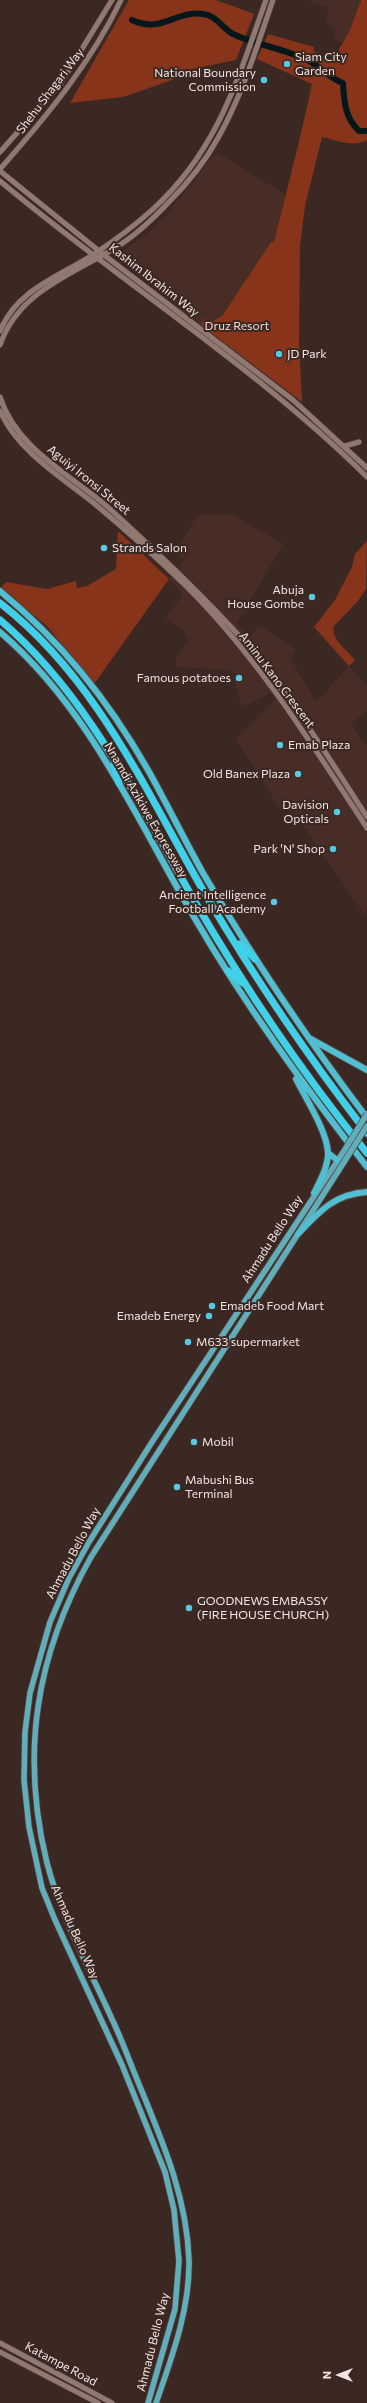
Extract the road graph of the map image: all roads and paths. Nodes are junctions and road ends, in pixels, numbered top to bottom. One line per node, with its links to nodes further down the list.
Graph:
1 (112, 0): 6 (main road, Shehu Shagari Way)
2 (121, 0): 7 (main road, Shehu Shagari Way)
3 (266, 0): 5 (main road)
4 (273, 0): 5 (main road)
5 (256, 37): 11 (main road); 12 (main road)
6 (0, 152)
7 (0, 170): 9 (main road, Kashim Ibrahim Way)
8 (0, 181): 10 (main road, Kashim Ibrahim Way)
9 (87, 241): 11 (main road); 13 (main road, Kashim Ibrahim Way)
10 (78, 242): 14 (main road, Kashim Ibrahim Way); 16 (main road)
11 (111, 242): 13 (main road)
12 (116, 248): 15 (main road); 17 (main road)
13 (99, 250): 14 (main road); 15 (main road, Kashim Ibrahim Way)
14 (94, 254): 15 (main road, Kashim Ibrahim Way); 16 (main road)
15 (101, 256): 17 (main road, Kashim Ibrahim Way); 18 (main road); 19 (main road, Kashim Ibrahim Way)
16 (82, 261): 20 (main road)
17 (115, 262): 25 (main road, Kashim Ibrahim Way)
18 (86, 266): 19 (main road); 21 (main road)
19 (110, 268): 27 (main road, Kashim Ibrahim Way)
20 (0, 331)
21 (0, 345)
22 (0, 398): 28 (main road, Aguiyi Ironsi Street)
23 (0, 411): 29 (main road, Aguiyi Ironsi Street)
24 (359, 442): 25 (main road)
25 (345, 446): 26 (main road, Kashim Ibrahim Way)
26 (367, 468)
27 (367, 477)
28 (176, 570): 36 (main road, Aminu Kano Crescent)
29 (172, 575): 37 (main road, Aminu Kano Crescent)
30 (0, 591): 39 (highway, Nnamdi Azikiwe Expressway)
31 (0, 603): 38 (highway, Nnamdi Azikiwe Expressway)
32 (0, 620): 34 (highway, Nnamdi Azikiwe Expressway)
33 (0, 632): 35 (highway, Nnamdi Azikiwe Expressway)
34 (112, 754): 35 (highway); 41 (highway, Nnamdi Azikiwe Expressway)
35 (119, 783): 40 (highway, Nnamdi Azikiwe Expressway)
36 (367, 817)
37 (367, 828)
38 (229, 933): 39 (highway); 50 (highway, Nnamdi Azikiwe Expressway)
39 (255, 959): 42 (highway, Nnamdi Azikiwe Expressway)
40 (228, 971): 41 (highway); 45 (highway, Nnamdi Azikiwe Expressway)
41 (247, 986): 52 (highway, Nnamdi Azikiwe Expressway)
42 (307, 1037): 43 (highway); 48 (highway, Nnamdi Azikiwe Expressway)
43 (356, 1063): 44 (highway); 46 (highway)
44 (367, 1064)
45 (293, 1070): 51 (highway); 54 (highway, Nnamdi Azikiwe Expressway)
46 (367, 1070)
47 (367, 1114): 53 (main road, Ahmadu Bello Way, bridge)
48 (367, 1118)
49 (367, 1126): 57 (main road, Ahmadu Bello Way, bridge)
50 (367, 1133)
51 (328, 1153): 53 (highway); 56 (highway)
52 (367, 1153)
53 (337, 1160): 56 (main road, Ahmadu Bello Way)
54 (367, 1167)
55 (367, 1192): 57 (highway)
56 (314, 1193): 60 (main road, Ahmadu Bello Way)
57 (298, 1234): 63 (main road, Ahmadu Bello Way)
58 (0, 2343): 62 (main road, Katampe Road)
59 (0, 2352): 61 (main road, Katampe Road)
60 (147, 2402)
61 (98, 2403)
62 (112, 2403)
63 (156, 2403)

